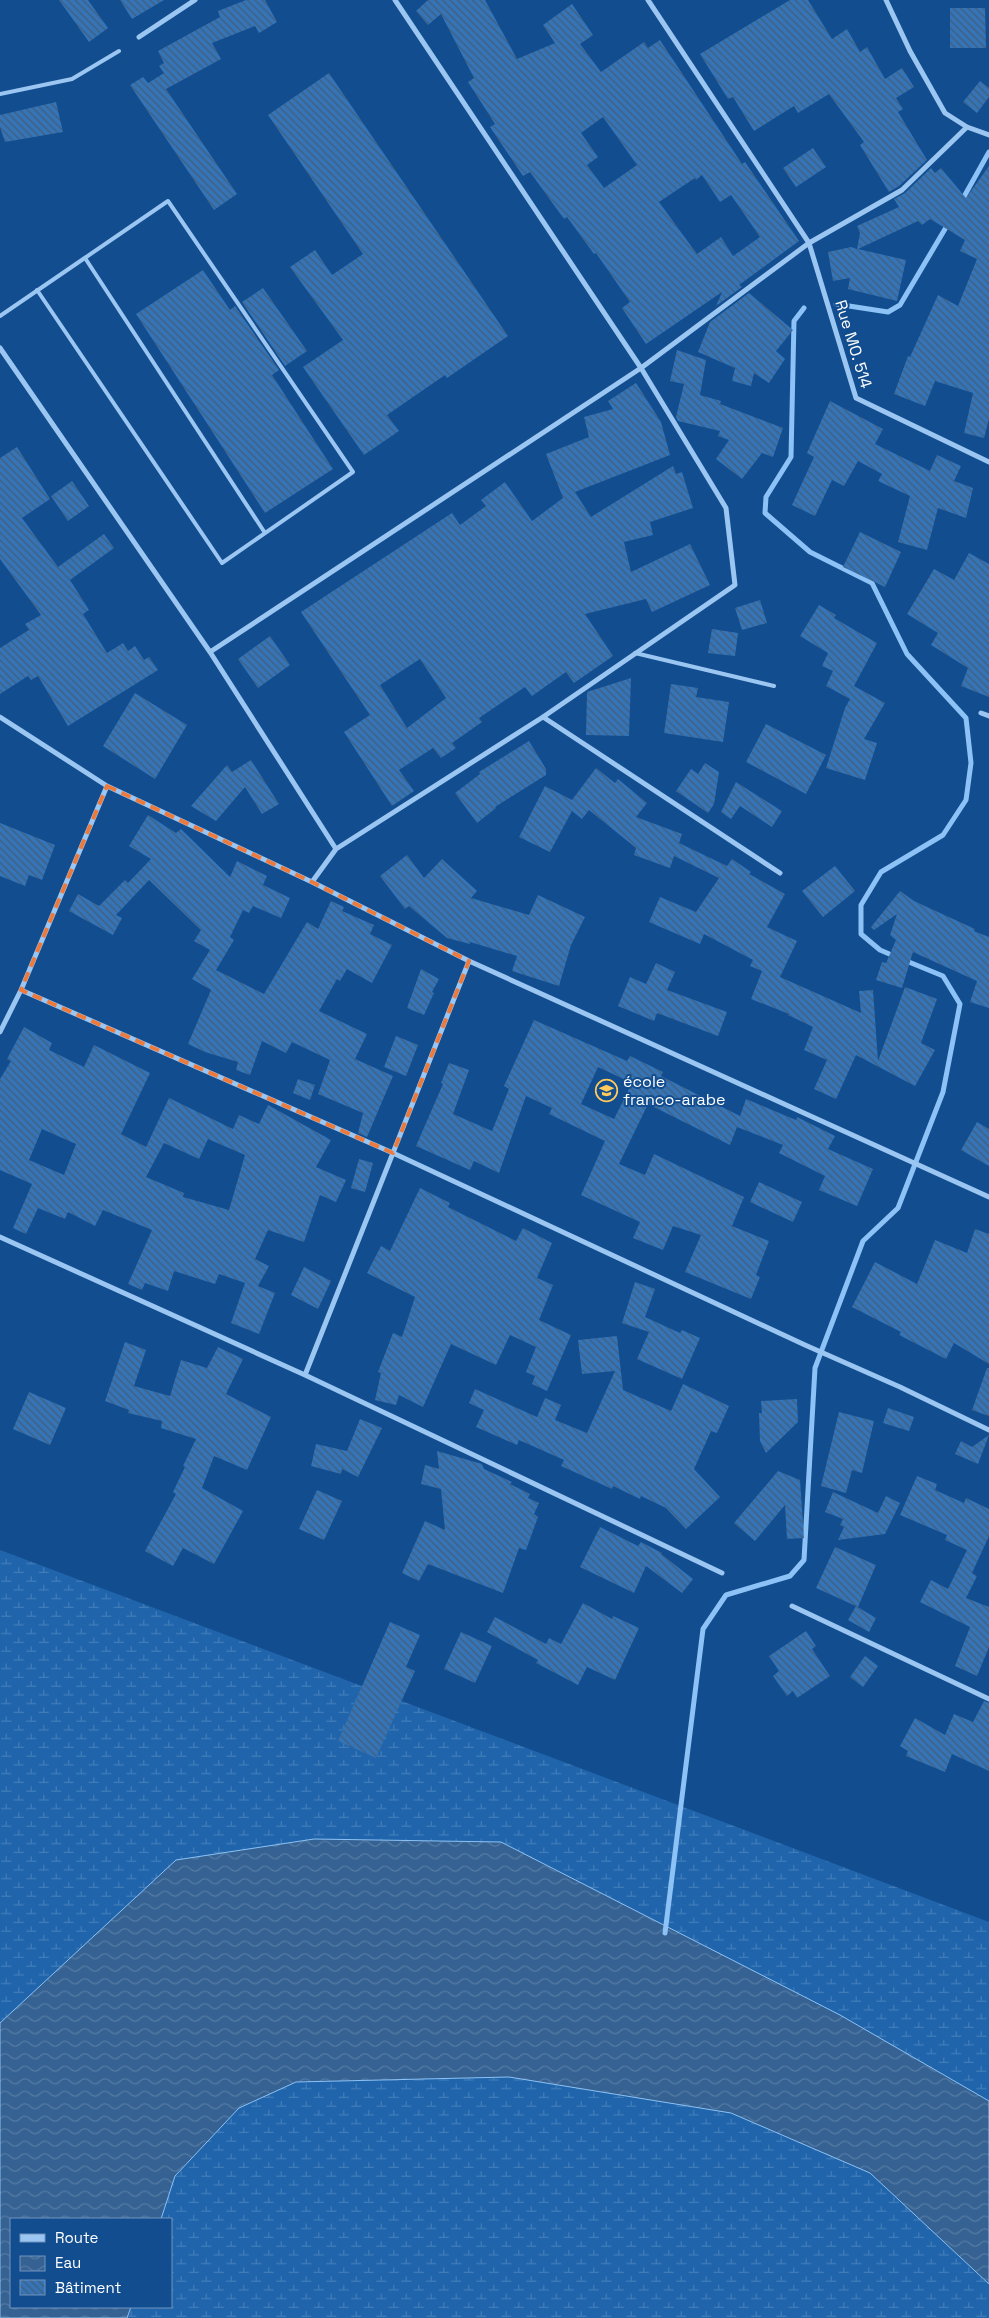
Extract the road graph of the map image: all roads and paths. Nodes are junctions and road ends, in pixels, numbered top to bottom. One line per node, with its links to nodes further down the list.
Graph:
1 (195, 0): 5 (street)
2 (395, 0): 15 (street)
3 (648, 0): 10 (street, Rue MO. 514)
4 (886, 0): 8 (street)
5 (139, 37)
6 (119, 51): 7 (lane)
7 (0, 94)
8 (967, 127): 9 (street); 10 (street)
9 (988, 134)
10 (810, 243): 15 (street); 16 (street, Rue MO. 514)
11 (85, 258): 12 (lane); 17 (lane); 17 (lane)
12 (38, 290): 13 (lane); 17 (lane)
13 (0, 316)
14 (0, 348): 18 (street)
15 (641, 368): 18 (street); 19 (street)
16 (989, 462)
17 (265, 533)
18 (210, 652): 26 (street)
19 (635, 653): 20 (lane); 24 (street)
20 (774, 686)
21 (981, 713): 22 (street)
22 (989, 716)
23 (0, 717): 25 (street)
24 (543, 717): 26 (street); 27 (street)
25 (107, 786): 28 (street); 30 (street)
26 (336, 849): 28 (street)
27 (780, 873)
28 (312, 882): 29 (street)
29 (469, 961): 32 (street); 33 (street)
30 (21, 990): 31 (street); 32 (street)
31 (0, 1032)
32 (393, 1152): 35 (street); 36 (street)
33 (989, 1197)
34 (0, 1237): 35 (street)
35 (305, 1375): 37 (street)
36 (989, 1430)
37 (722, 1573)
38 (792, 1606): 39 (street)
39 (989, 1699)

